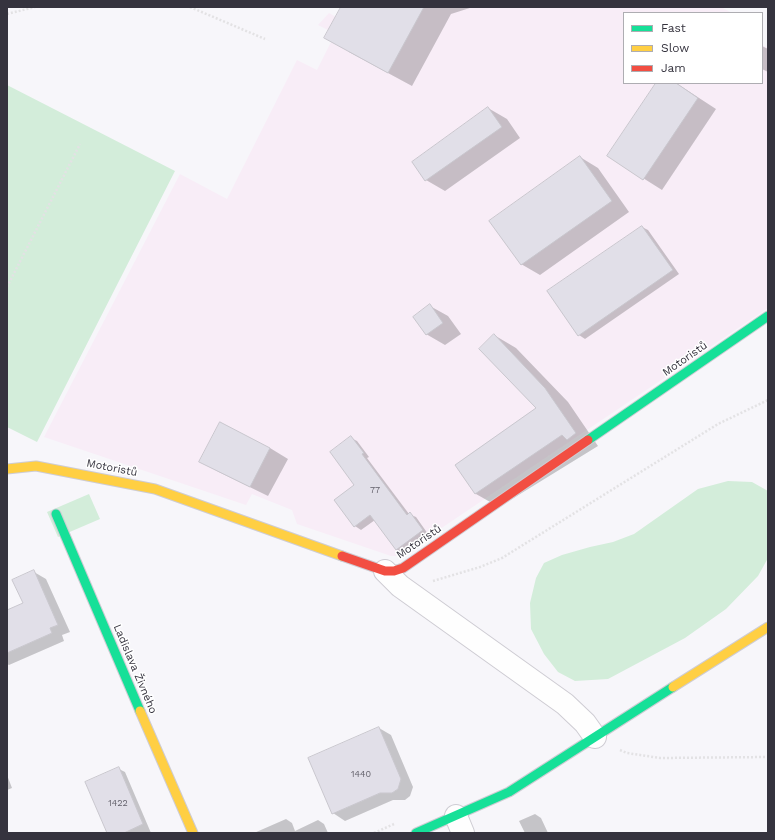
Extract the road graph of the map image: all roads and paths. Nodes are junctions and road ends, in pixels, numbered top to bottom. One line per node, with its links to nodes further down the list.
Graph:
1 (35, 7): 3 (path)
2 (190, 7): 4 (path)
3 (7, 14)
4 (265, 40)
5 (80, 144): 6 (path)
6 (7, 287)
7 (768, 316): 11 (street, Motoristů)
8 (768, 400): 11 (path)
9 (7, 469): 11 (street, Motoristů)
10 (56, 514): 16 (street, Ladislava Živného)
11 (390, 576): 13 (street)
12 (768, 627): 13 (street)
13 (595, 737): 14 (path); 15 (street)
14 (768, 757)
15 (459, 825): 17 (street)
16 (193, 833)
17 (416, 833)

